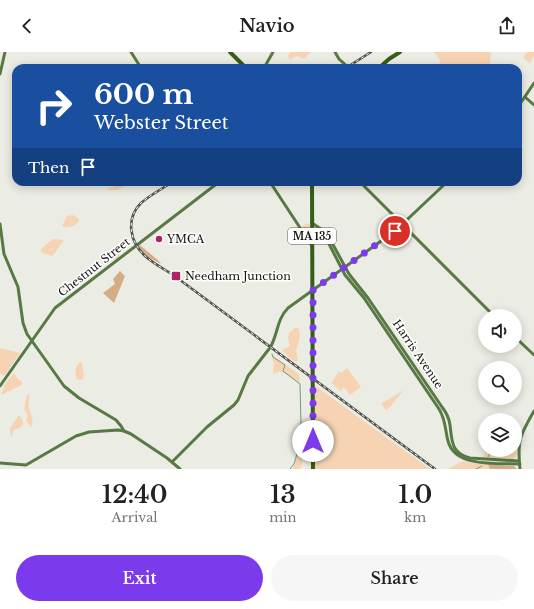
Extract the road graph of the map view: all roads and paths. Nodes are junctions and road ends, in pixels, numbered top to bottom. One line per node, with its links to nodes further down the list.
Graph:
1 (5, 52): 12 (street)
2 (131, 52): 7 (street)
3 (230, 52): 8 (main road)
4 (273, 52): 9 (street)
5 (335, 52): 10 (street)
6 (400, 52): 11 (main road)
7 (138, 64)
8 (242, 64)
9 (266, 64)
10 (345, 64)
11 (383, 64)
12 (0, 74)
13 (534, 83): 14 (street)
14 (525, 97): 15 (street); 16 (street)
15 (522, 102)
16 (534, 105)
17 (214, 186): 31 (street, Chestnut Street)
18 (273, 186): 27 (street)
19 (312, 186): 22 (main road, MA 135)
20 (364, 186): 24 (street)
21 (443, 186): 24 (street)
22 (312, 223): 25 (main road, MA 135); 28 (street, Harris Avenue)
23 (0, 224): 26 (street)
24 (402, 225): 28 (street); 30 (street)
25 (312, 229): 27 (main road, MA 135); 28 (street, Harris Avenue)
26 (1, 234): 31 (street)
27 (312, 246): 29 (main road, MA 135)
28 (344, 268): 29 (street); 38 (street, Harris Avenue)
29 (313, 290): 37 (street); 41 (main road, MA 135)
30 (487, 309)
31 (32, 341): 34 (street, Chestnut Street); 36 (street)
32 (522, 344): 33 (street)
33 (534, 356)
34 (0, 386)
35 (534, 411): 38 (street)
36 (124, 431): 37 (street); 39 (street)
37 (172, 462): 40 (street)
38 (519, 462): 42 (street)
39 (0, 463)
40 (180, 469)
41 (313, 469)
42 (520, 469)

